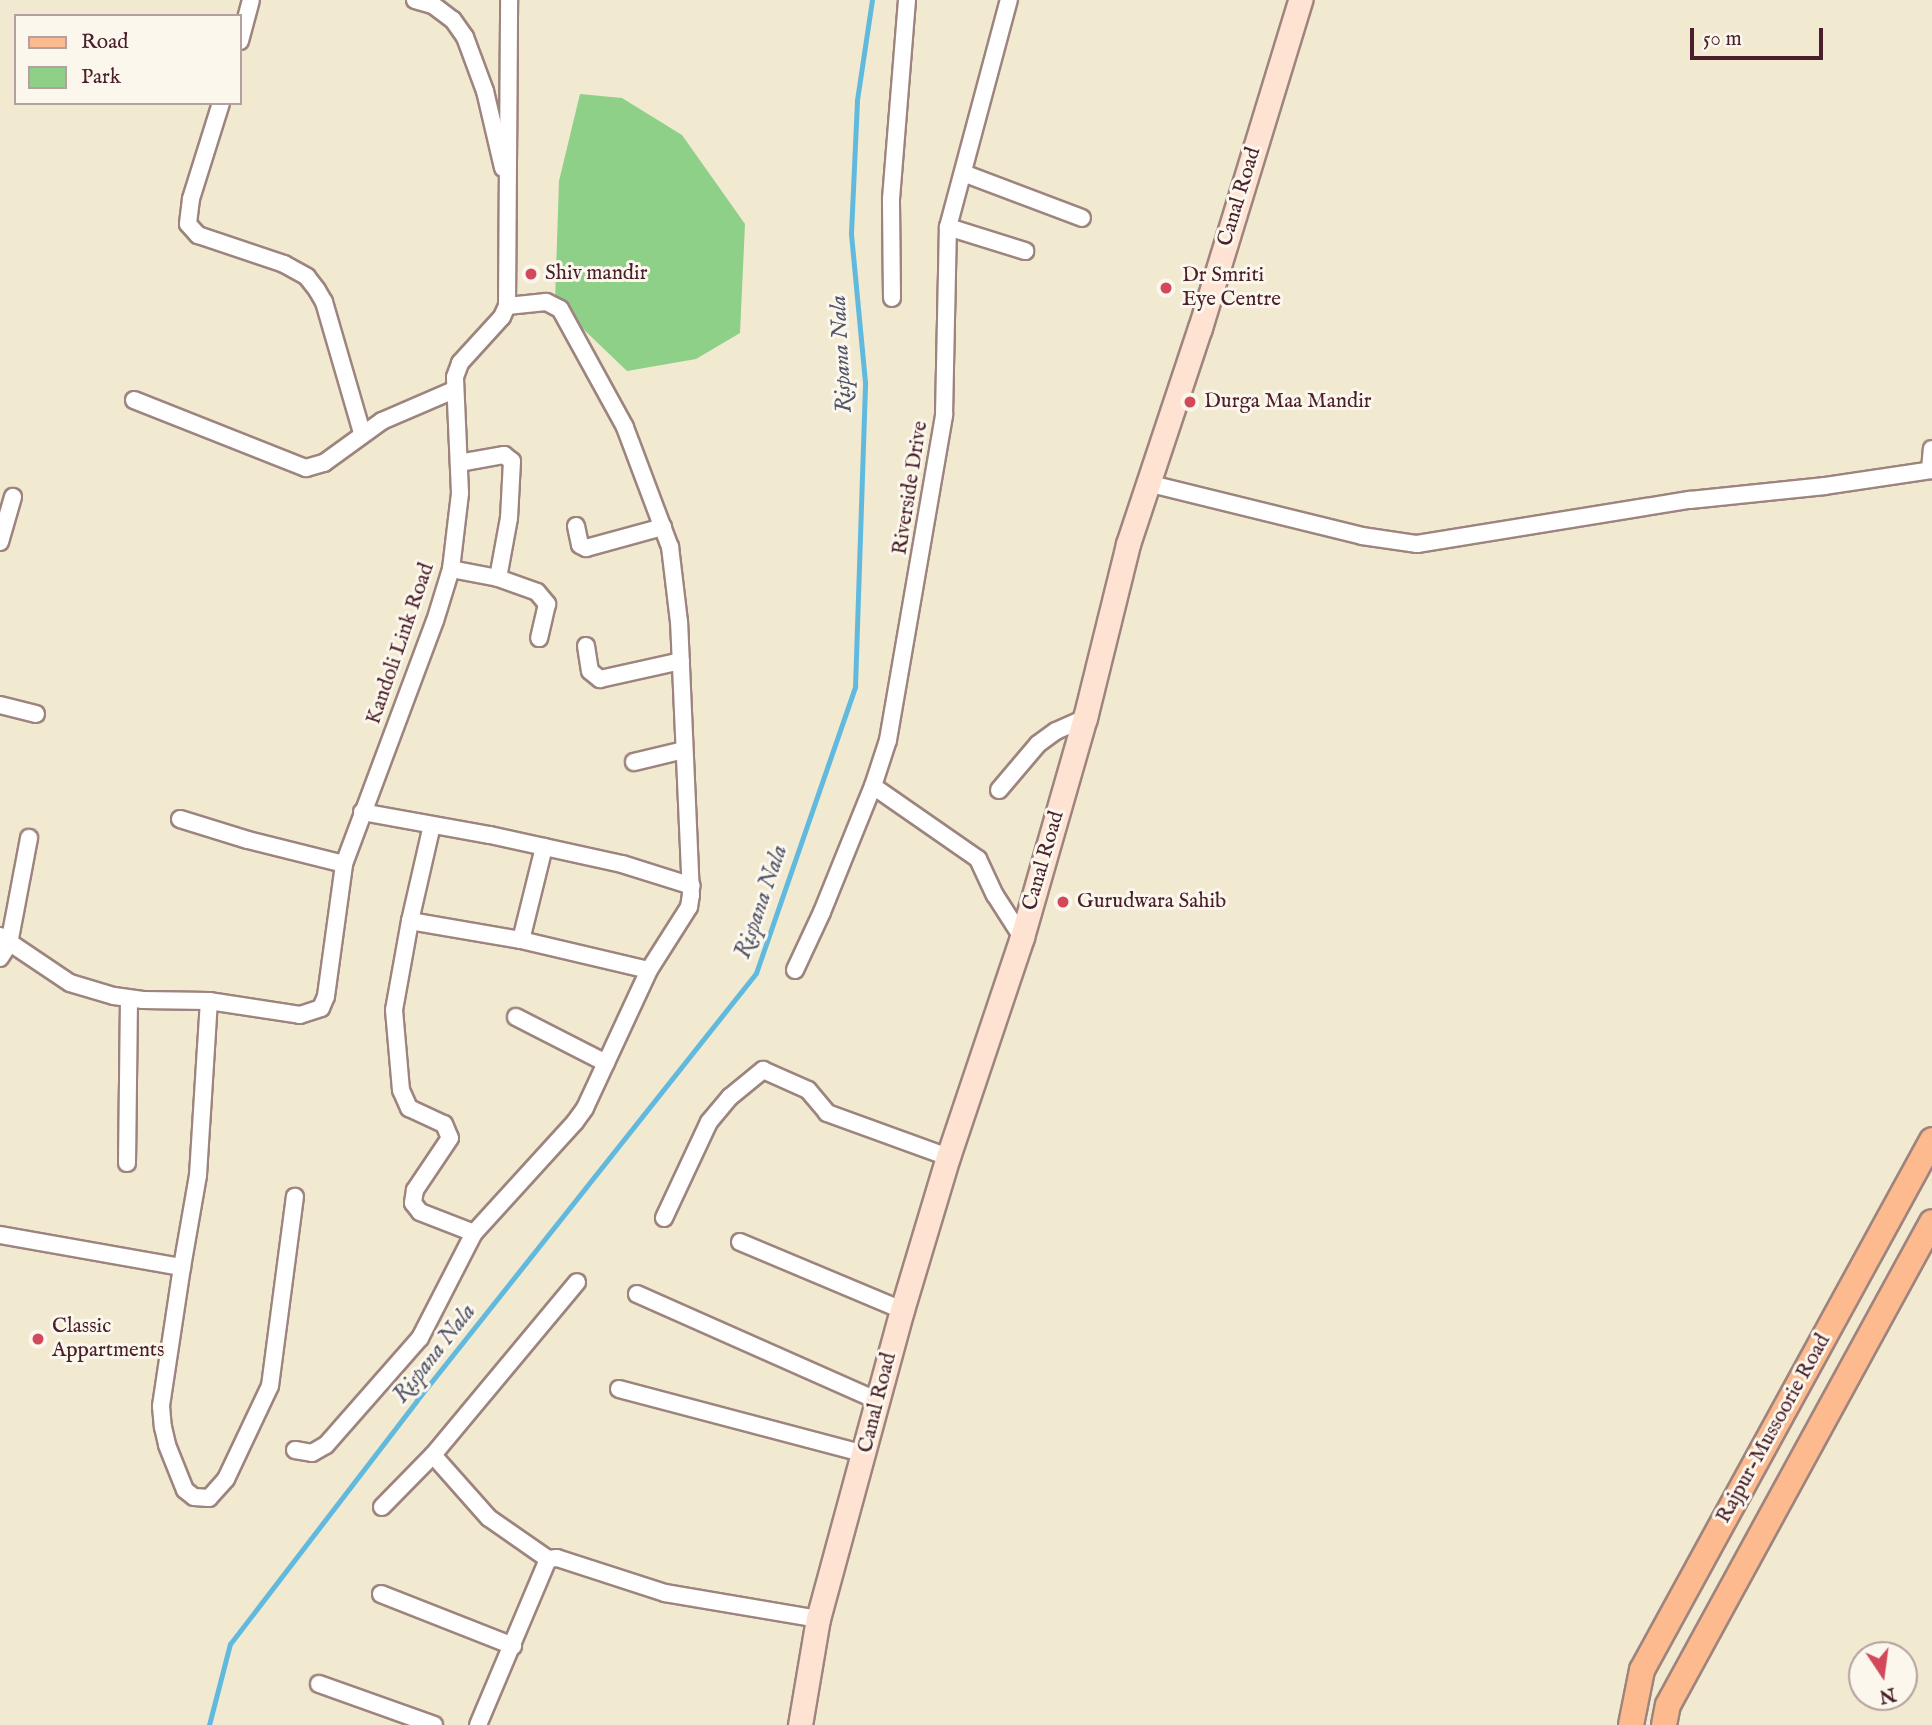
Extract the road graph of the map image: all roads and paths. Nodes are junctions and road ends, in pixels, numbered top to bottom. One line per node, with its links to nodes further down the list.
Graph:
1 (251, 0): 7 (street)
2 (415, 0): 10 (street)
3 (509, 0): 10 (street)
4 (907, 0): 14 (street)
5 (1009, 0): 9 (street, Riverside Drive)
6 (1300, 0): 22 (street, Canal Road)
7 (242, 34)
8 (220, 105): 18 (street)
9 (963, 173): 11 (street); 12 (street, Riverside Drive)
10 (509, 193): 15 (street)
11 (1082, 218)
12 (948, 227): 13 (street); 37 (street, Riverside Drive)
13 (1025, 251)
14 (892, 298)
15 (507, 306): 16 (street, Kandoli Link Road); 25 (street)
16 (454, 390): 18 (street); 20 (street, Kandoli Link Road)
17 (134, 400): 18 (street)
18 (362, 433)
19 (1932, 449): 21 (street)
20 (459, 463): 27 (street, Kandoli Link Road); 28 (street)
21 (1931, 470): 22 (street)
22 (1147, 483): 34 (street, Canal Road)
23 (13, 498): 26 (street)
24 (576, 526): 25 (street)
25 (663, 527): 31 (street)
26 (0, 542)
27 (451, 569): 28 (street); 39 (street, Kandoli Link Road)
28 (498, 578): 29 (street)
29 (539, 638)
30 (586, 646): 31 (street)
31 (681, 661): 35 (street)
32 (0, 705): 33 (street)
33 (37, 714)
34 (1085, 718): 38 (street); 47 (street, Canal Road)
35 (684, 750): 36 (street); 45 (street)
36 (634, 762)
37 (873, 786): 47 (street); 51 (street, Riverside Drive)
38 (999, 790)
39 (362, 812): 41 (street); 44 (street, Kandoli Link Road)
40 (180, 819): 44 (street)
41 (432, 825): 43 (street); 46 (street)
42 (29, 838): 49 (street)
43 (544, 847): 45 (street); 48 (street)
44 (344, 864): 53 (street, Kandoli Link Road)
45 (692, 886): 50 (street)
46 (410, 921): 48 (street); 62 (street)
47 (1021, 937): 57 (street, Canal Road)
48 (521, 940): 50 (street)
49 (3, 946): 52 (street)
50 (649, 970): 55 (street)
51 (795, 970)
52 (129, 999): 53 (street); 58 (street)
53 (209, 1001): 65 (street)
54 (516, 1017): 55 (street)
55 (606, 1063): 62 (street)
56 (1932, 1140): 83 (main road, Rajpur-Mussoorie Road)
57 (948, 1157): 60 (street); 68 (street, Canal Road)
58 (127, 1163)
59 (295, 1197): 65 (street)
60 (664, 1218)
61 (1932, 1223): 84 (main road, Rajpur-Mussoorie Road)
62 (474, 1233): 71 (street)
63 (0, 1235): 65 (street)
64 (740, 1242): 68 (street)
65 (182, 1268)
66 (577, 1282): 73 (street)
67 (637, 1294): 70 (street)
68 (902, 1310): 70 (street, Canal Road)
69 (619, 1389): 72 (street)
70 (878, 1401): 72 (street, Canal Road)
71 (295, 1450)
72 (865, 1454): 77 (street, Canal Road)
73 (433, 1455): 74 (street); 75 (street)
74 (382, 1507)
75 (548, 1559): 77 (street); 78 (street)
76 (381, 1594): 78 (street)
77 (818, 1619): 82 (street, Canal Road)
78 (513, 1646): 81 (street)
79 (319, 1685): 80 (street)
80 (434, 1725)
81 (478, 1725)
82 (800, 1725)
83 (1631, 1725)
84 (1664, 1725)

